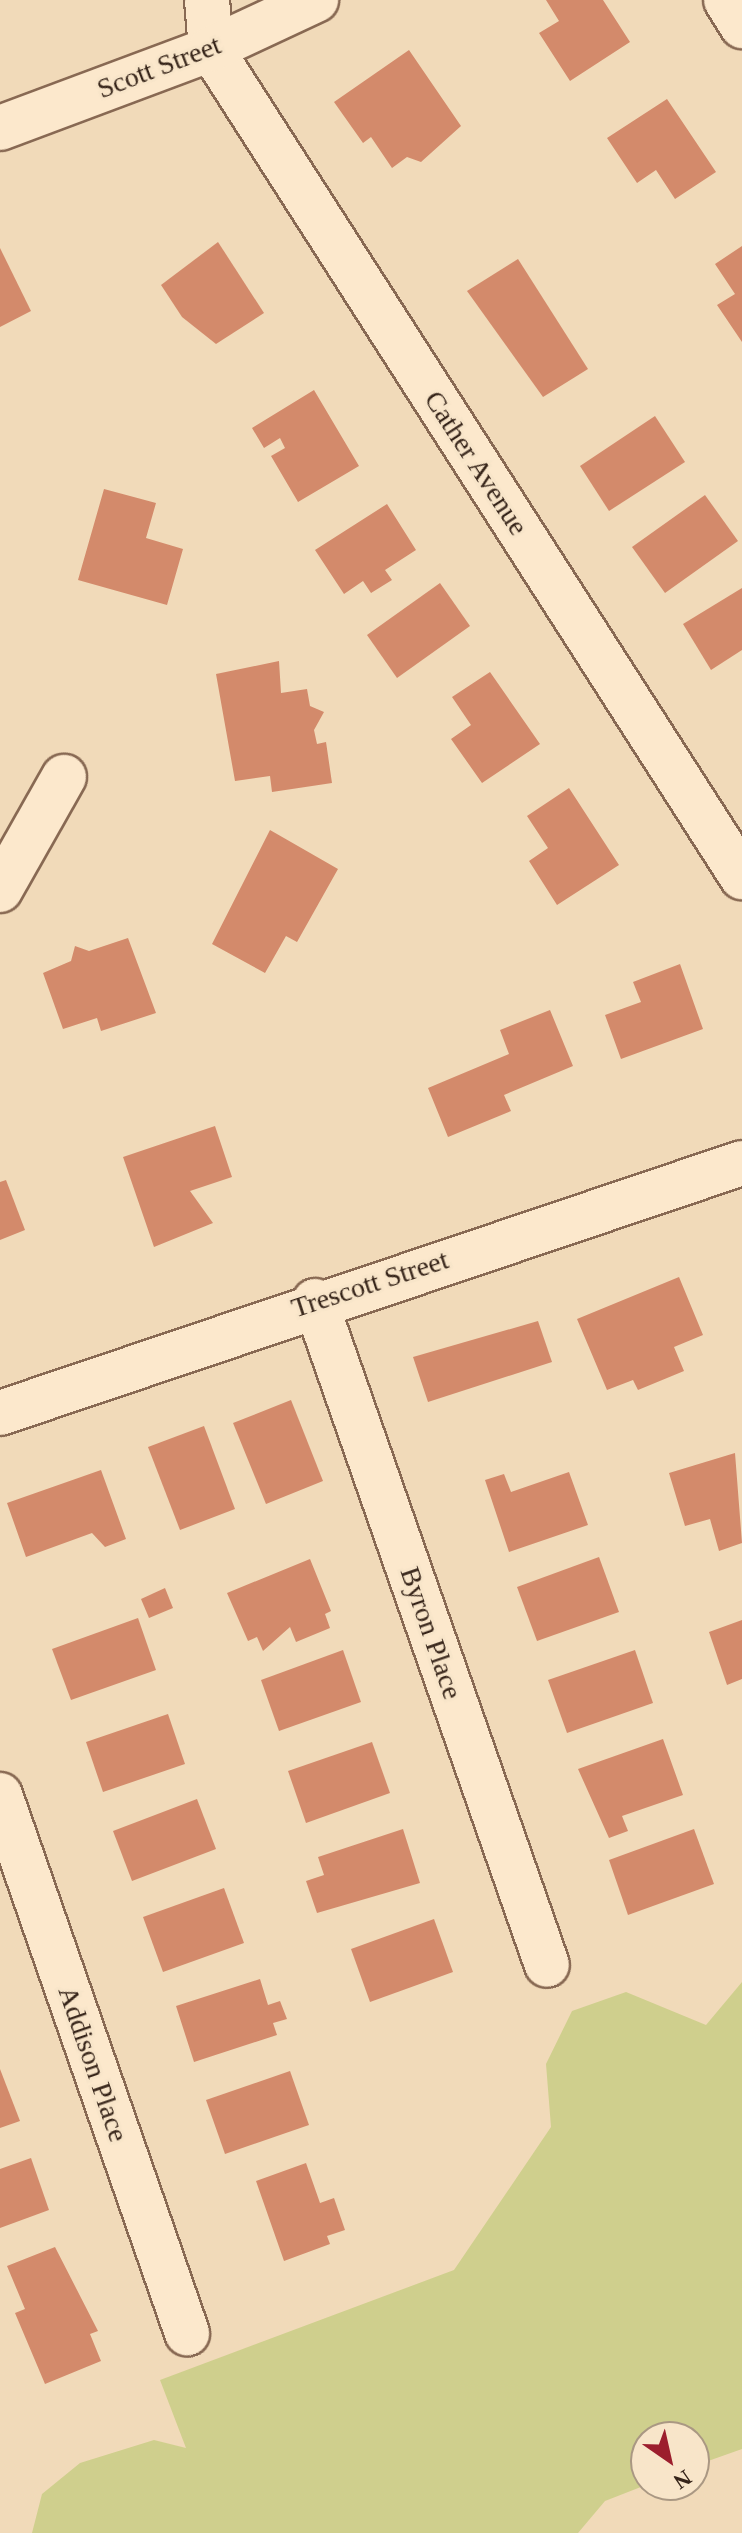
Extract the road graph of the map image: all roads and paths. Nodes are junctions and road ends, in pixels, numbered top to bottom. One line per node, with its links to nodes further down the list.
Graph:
1 (207, 0): 5 (street)
2 (316, 0): 5 (street, Scott Street)
3 (726, 0): 4 (street)
4 (742, 26)
5 (211, 49): 6 (street, Scott Street); 8 (street, Cather Avenue)
6 (0, 128)
7 (64, 777): 9 (street)
8 (742, 877)
9 (0, 890)
10 (742, 1163): 11 (street, Trescott Street)
11 (315, 1301): 12 (street, Trescott Street); 14 (street, Byron Place)
12 (0, 1413)
13 (0, 1795): 15 (street, Addison Place)
14 (547, 1965)
15 (187, 2333)

